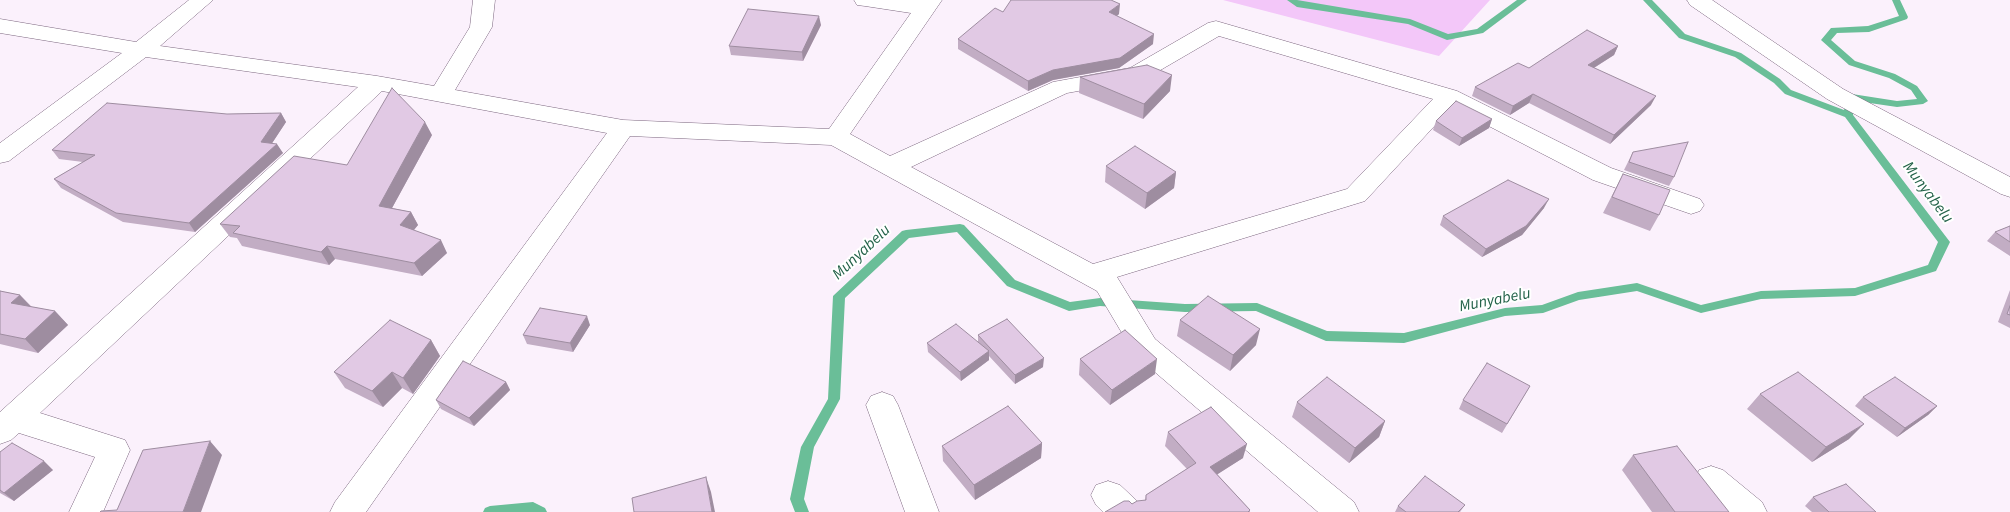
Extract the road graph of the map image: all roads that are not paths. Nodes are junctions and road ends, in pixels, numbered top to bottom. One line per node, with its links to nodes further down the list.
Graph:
1 (202, 0): 7 (street)
2 (484, 0): 9 (street)
3 (865, 0): 5 (street)
4 (1698, 0): 15 (street)
5 (928, 5): 12 (street)
6 (0, 26): 7 (street)
7 (141, 50): 8 (street); 13 (street)
8 (377, 83): 9 (street); 19 (street)
9 (440, 94): 11 (street)
10 (1449, 96): 14 (street); 16 (street); 17 (street)
11 (622, 128): 12 (street); 22 (street)
12 (836, 137): 14 (street)
13 (0, 155)
14 (890, 166): 17 (street)
15 (2010, 188)
16 (1691, 205)
17 (1099, 279): 24 (street)
18 (882, 405): 23 (street)
19 (7, 425): 21 (street)
20 (1711, 480): 25 (street)
21 (86, 512)
22 (347, 512)
23 (922, 512)
24 (1342, 512)
25 (1750, 512)

